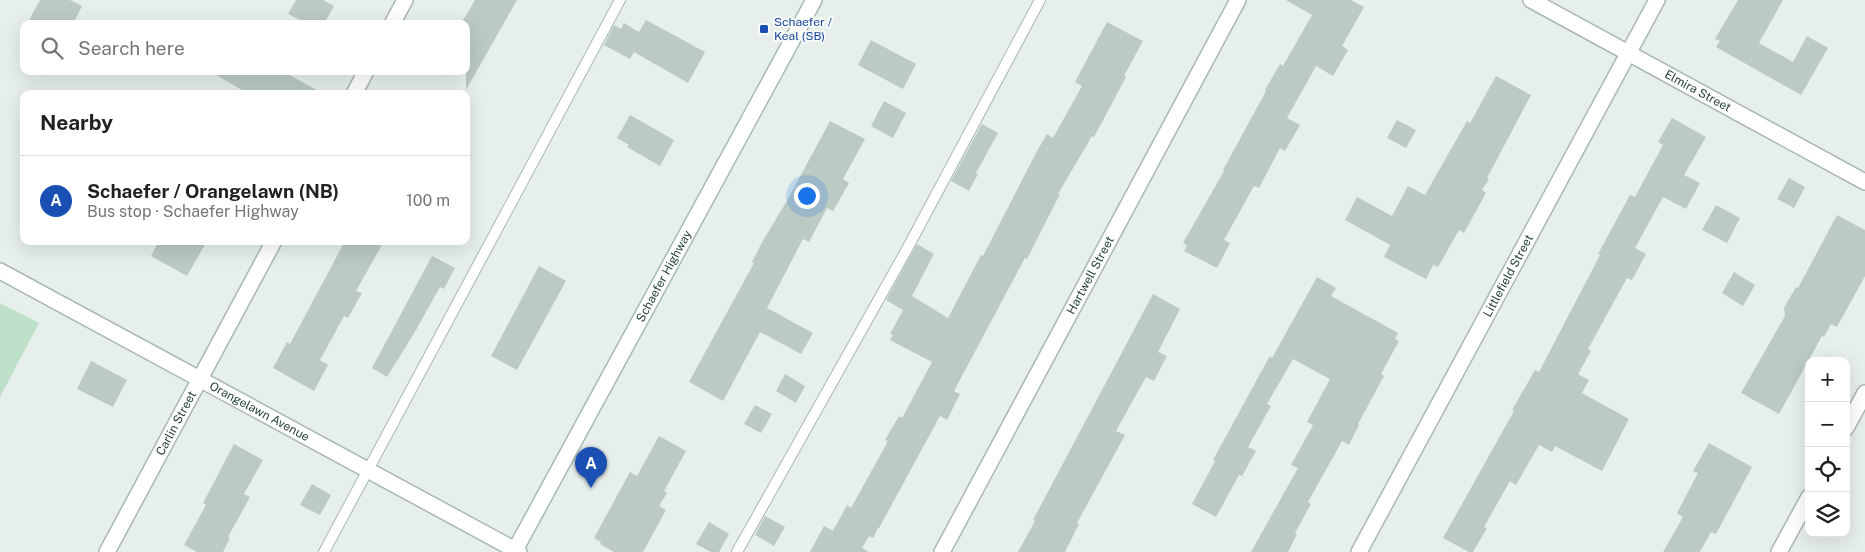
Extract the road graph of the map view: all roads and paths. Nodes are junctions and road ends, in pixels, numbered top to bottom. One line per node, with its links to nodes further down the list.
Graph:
1 (405, 0): 8 (street)
2 (620, 0): 18 (lane)
3 (814, 0): 20 (street, Schaefer Highway)
4 (1040, 0): 23 (lane)
5 (1238, 0): 24 (street, Hartwell Street)
6 (1531, 0): 9 (street, Elmira Street)
7 (1657, 0): 9 (street, Littlefield Street)
8 (394, 20)
9 (1628, 53): 12 (street, Elmira Street); 25 (street, Littlefield Street)
10 (364, 75): 11 (street)
11 (356, 90)
12 (1865, 182)
13 (272, 245): 15 (street, Carlin Street)
14 (0, 271): 15 (street, Orangelawn Avenue)
15 (200, 379): 18 (street, Orangelawn Avenue); 21 (street, Carlin Street)
16 (1865, 393): 17 (street)
17 (1850, 421)
18 (369, 471): 20 (street, Orangelawn Avenue); 22 (lane)
19 (1805, 504): 26 (street)
20 (516, 551)
21 (107, 552)
22 (324, 552)
23 (737, 552)
24 (942, 552)
25 (1358, 552)
26 (1779, 552)

